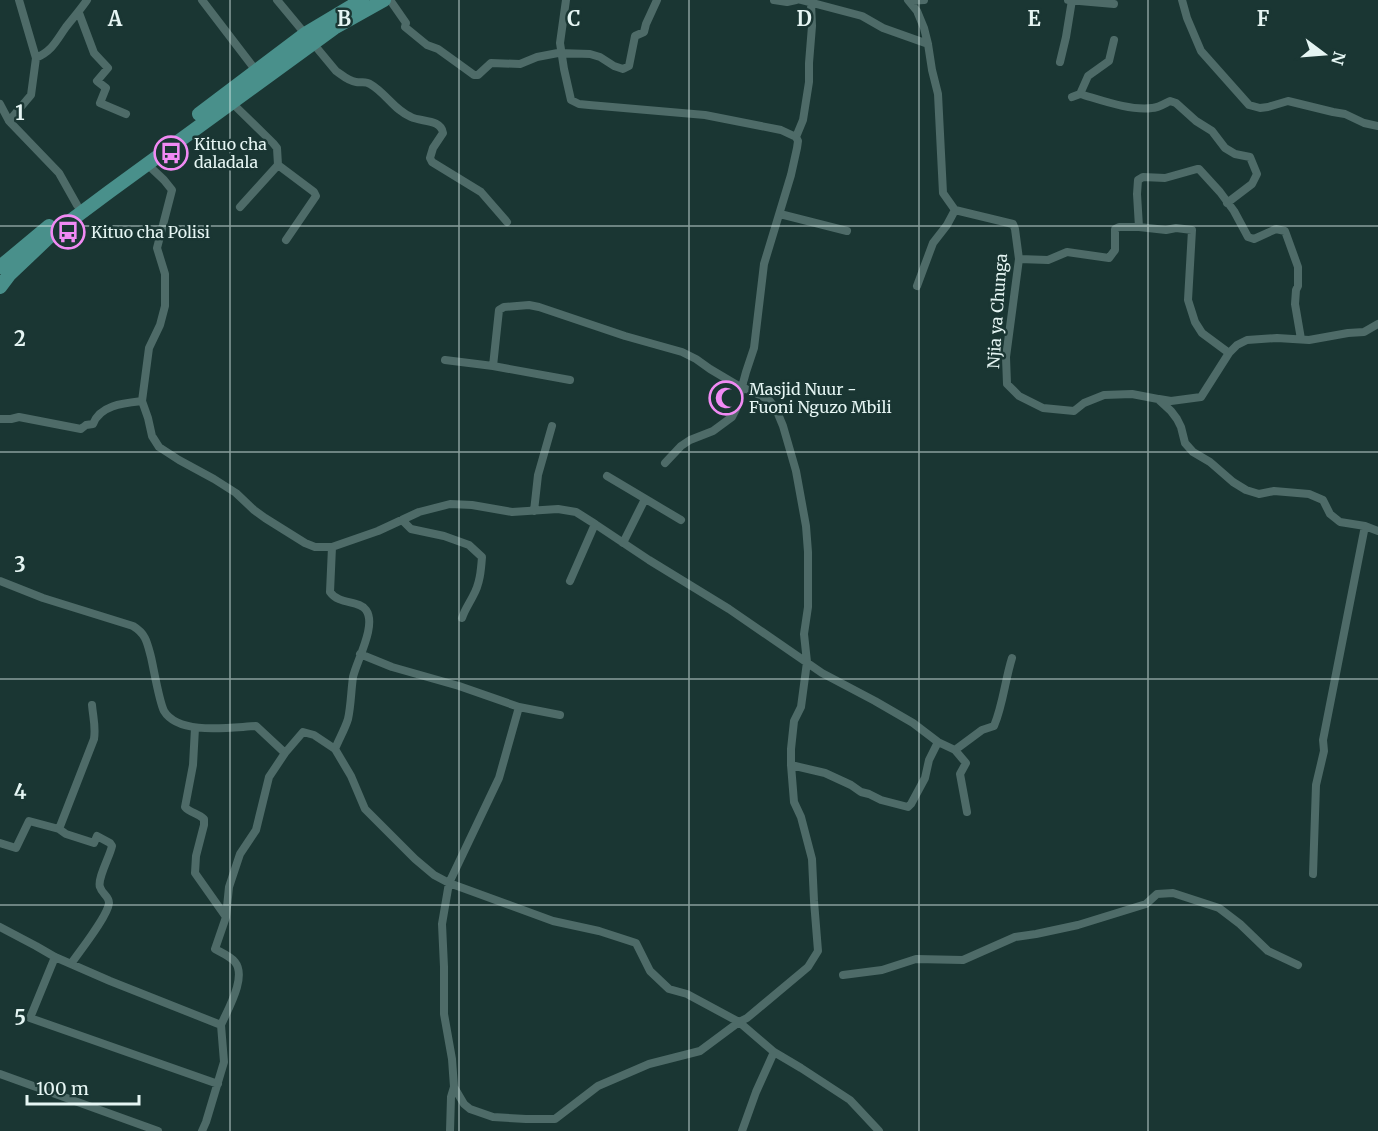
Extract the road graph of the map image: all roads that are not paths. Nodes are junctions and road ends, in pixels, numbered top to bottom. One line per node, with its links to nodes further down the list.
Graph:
1 (19, 0): 24 (street)
2 (87, 0): 19 (street)
3 (201, 0): 26 (street)
4 (277, 0): 20 (street)
5 (362, 0): 20 (main road)
6 (384, 0): 20 (main road)
7 (390, 0): 23 (street)
8 (566, 0): 23 (street)
9 (657, 0): 23 (street)
10 (774, 0): 11 (street)
11 (796, 0)
12 (801, 0): 17 (street)
13 (924, 0): 16 (street)
14 (1070, 0): 18 (street); 25 (street)
15 (1182, 0): 31 (street)
16 (908, 1): 22 (street)
17 (811, 2): 22 (street); 32 (street)
18 (1114, 4)
19 (78, 13): 24 (street); 29 (street)
20 (309, 39): 26 (main road); 27 (main road); 40 (street)
21 (1114, 40): 35 (street)
22 (928, 44): 38 (street)
23 (562, 53): 32 (street)
24 (36, 58): 30 (street)
25 (1060, 62)
26 (257, 72): 36 (main road)
27 (231, 102): 33 (main road); 34 (street)
28 (0, 104): 30 (street)
29 (126, 114)
30 (9, 121): 36 (street)
31 (1378, 126)
32 (796, 137): 39 (street)
33 (147, 164): 47 (main road); 56 (street)
34 (278, 165): 37 (street); 43 (street)
35 (1227, 203): 41 (street); 49 (street)
36 (78, 204): 45 (main road)
37 (240, 207)
38 (955, 210): 44 (street, Njia ya Chunga); 46 (street)
39 (780, 214): 42 (street); 54 (street)
40 (507, 222)
41 (1139, 227): 44 (street); 50 (street)
42 (847, 231)
43 (286, 240)
44 (1019, 259): 55 (street, Njia ya Chunga)
45 (0, 267)
46 (917, 286)
47 (0, 287)
48 (1378, 324): 49 (street)
49 (1301, 339): 50 (street)
50 (1228, 353): 55 (street)
51 (445, 360): 52 (street)
52 (493, 366): 53 (street); 54 (street)
53 (570, 381)
54 (742, 388): 59 (street); 75 (street)
55 (1158, 399): 66 (street)
56 (142, 401): 57 (street); 69 (street)
57 (0, 419)
58 (552, 426): 62 (street)
59 (665, 463)
60 (607, 476): 61 (street)
61 (645, 499): 64 (street); 68 (street)
62 (534, 511): 63 (street); 65 (street)
63 (402, 520): 69 (street); 72 (street)
64 (681, 520)
65 (596, 524): 68 (street); 71 (street)
66 (1365, 526): 67 (street); 88 (street)
67 (1378, 531)
68 (623, 543): 75 (street)
69 (332, 548): 73 (street)
70 (0, 581): 79 (street)
71 (570, 581)
72 (462, 618)
73 (360, 654): 77 (street); 81 (street)
74 (1012, 658): 82 (street)
75 (807, 662): 80 (street); 84 (street)
76 (92, 705): 86 (street)
77 (519, 707): 78 (street); 89 (street)
78 (560, 715)
79 (195, 728): 83 (street); 90 (street)
80 (938, 742): 82 (street); 84 (street)
81 (334, 749): 83 (street); 89 (street)
82 (955, 750): 85 (street)
83 (285, 753): 90 (street)
84 (791, 765): 96 (street)
85 (967, 812)
86 (59, 829): 87 (street); 93 (street)
87 (0, 843)
88 (1313, 874)
89 (449, 883): 96 (street); 101 (street)
90 (226, 917): 97 (street)
91 (0, 927): 92 (street)
92 (55, 957): 93 (street); 100 (street)
93 (71, 964): 97 (street)
94 (1298, 965): 95 (street)
95 (843, 975)
96 (739, 1022): 98 (street); 101 (street)
97 (221, 1025): 100 (street)
98 (774, 1052): 105 (street); 106 (street)
99 (0, 1074): 102 (street)
100 (218, 1084): 103 (street)
101 (454, 1086): 104 (street)
102 (158, 1131)
103 (201, 1131)
104 (450, 1131)
105 (742, 1131)
106 (879, 1131)

